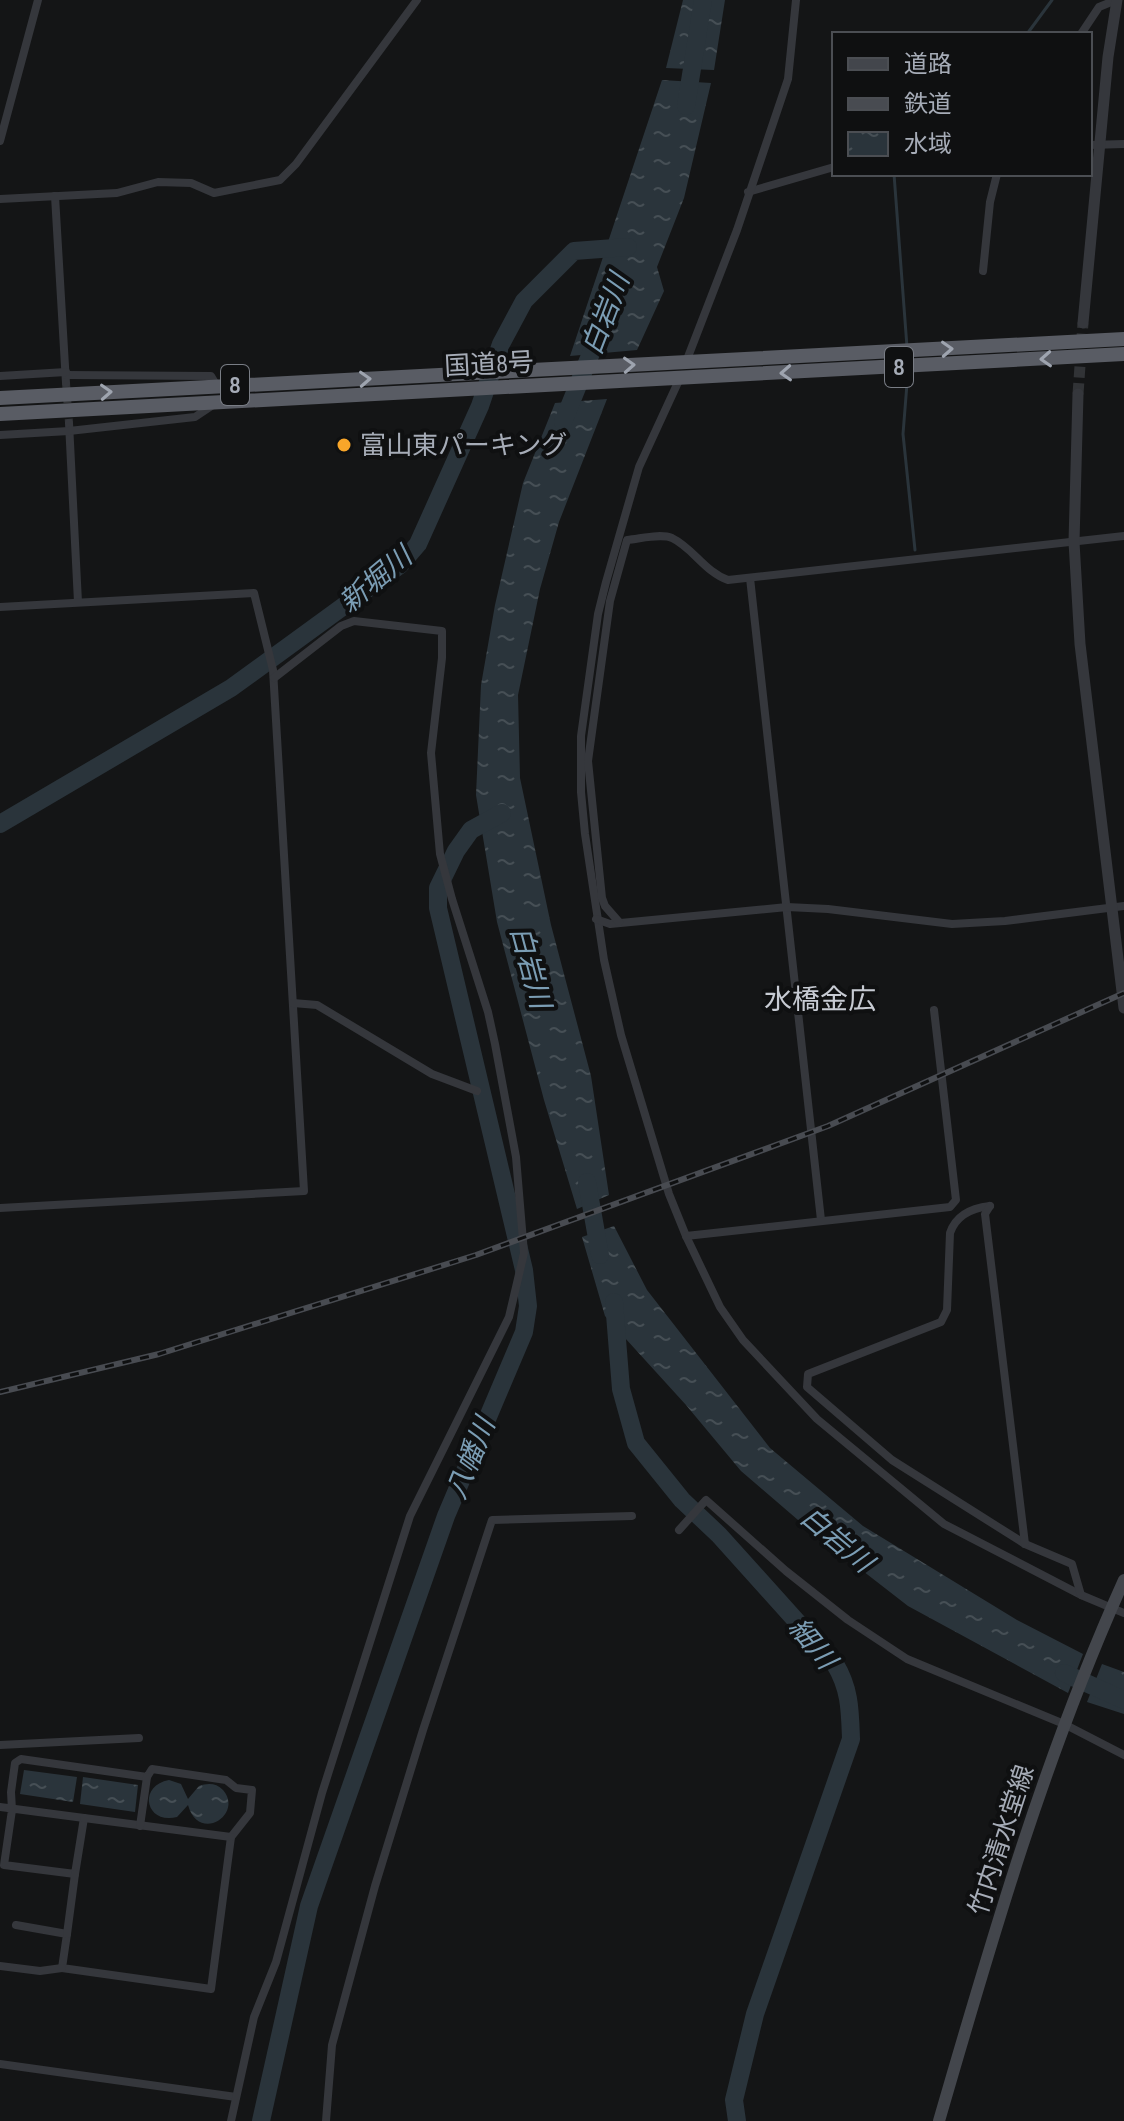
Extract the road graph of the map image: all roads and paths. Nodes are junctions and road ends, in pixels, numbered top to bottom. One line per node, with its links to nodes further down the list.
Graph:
1 (38, 0): 6 (street)
2 (417, 0): 12 (street)
3 (796, 0): 11 (street)
4 (1116, 0): 5 (street); 8 (street)
5 (1082, 32)
6 (0, 141)
7 (1124, 144): 8 (street)
8 (1095, 145): 15 (street)
9 (832, 168): 11 (street)
10 (996, 176): 14 (street)
11 (748, 192): 18 (street)
12 (55, 196): 13 (street); 20 (street)
13 (0, 199)
14 (983, 271)
15 (1083, 323)
16 (1124, 339): 18 (highway, 国道8号 / 8, one-way to 16)
17 (1124, 354): 21 (highway, 国道8号 / 8, one-way to 21)
18 (679, 363): 22 (highway, 国道8号 / 8, one-way to 18)
19 (0, 376): 20 (street)
20 (66, 377): 22 (street)
21 (676, 378): 25 (highway, 国道8号 / 8); 37 (street)
22 (217, 386): 24 (highway, 国道8号 / 8, one-way to 22)
23 (1078, 394): 30 (street)
24 (0, 398)
25 (217, 403): 26 (highway, 国道8号 / 8); 27 (street)
26 (0, 414)
27 (69, 427): 28 (street); 32 (street)
28 (0, 435)
29 (1124, 536): 30 (street)
30 (1074, 542): 31 (street); 35 (street)
31 (750, 578): 36 (street); 38 (street)
32 (78, 602): 33 (street); 34 (street)
33 (0, 607)
34 (274, 674): 39 (street); 68 (street)
35 (1118, 906): 36 (street); 40 (street)
36 (787, 907): 38 (street); 44 (street)
37 (596, 919): 38 (street); 45 (street)
38 (619, 922)
39 (293, 1003): 42 (street); 43 (street)
40 (1124, 1008)
41 (934, 1010): 44 (street)
42 (477, 1091)
43 (0, 1208)
44 (821, 1220): 45 (street)
45 (686, 1236): 50 (street)
46 (632, 1516): 70 (street)
47 (679, 1530): 52 (street)
48 (1025, 1544): 48 (street); 50 (street)
49 (1124, 1580): 51 (main road, 竹内清水堂線)
50 (1081, 1595): 51 (street)
51 (1118, 1611): 52 (main road, 竹内清水堂線)
52 (1064, 1724): 55 (street); 71 (main road, 竹内清水堂線)
53 (139, 1738): 54 (street)
54 (0, 1745)
55 (1124, 1755)
56 (147, 1777): 58 (street); 60 (street); 61 (street)
57 (0, 1807): 58 (street)
58 (12, 1810): 59 (street); 62 (street)
59 (84, 1818): 60 (street); 62 (street)
60 (140, 1826): 61 (street)
61 (231, 1837): 66 (street)
62 (75, 1874): 64 (street)
63 (16, 1925): 64 (street)
64 (67, 1934): 66 (street)
65 (0, 1966): 66 (street)
66 (62, 1968)
67 (0, 2064): 68 (street)
68 (236, 2097): 69 (street)
69 (231, 2121)
70 (326, 2121)
71 (939, 2121)

